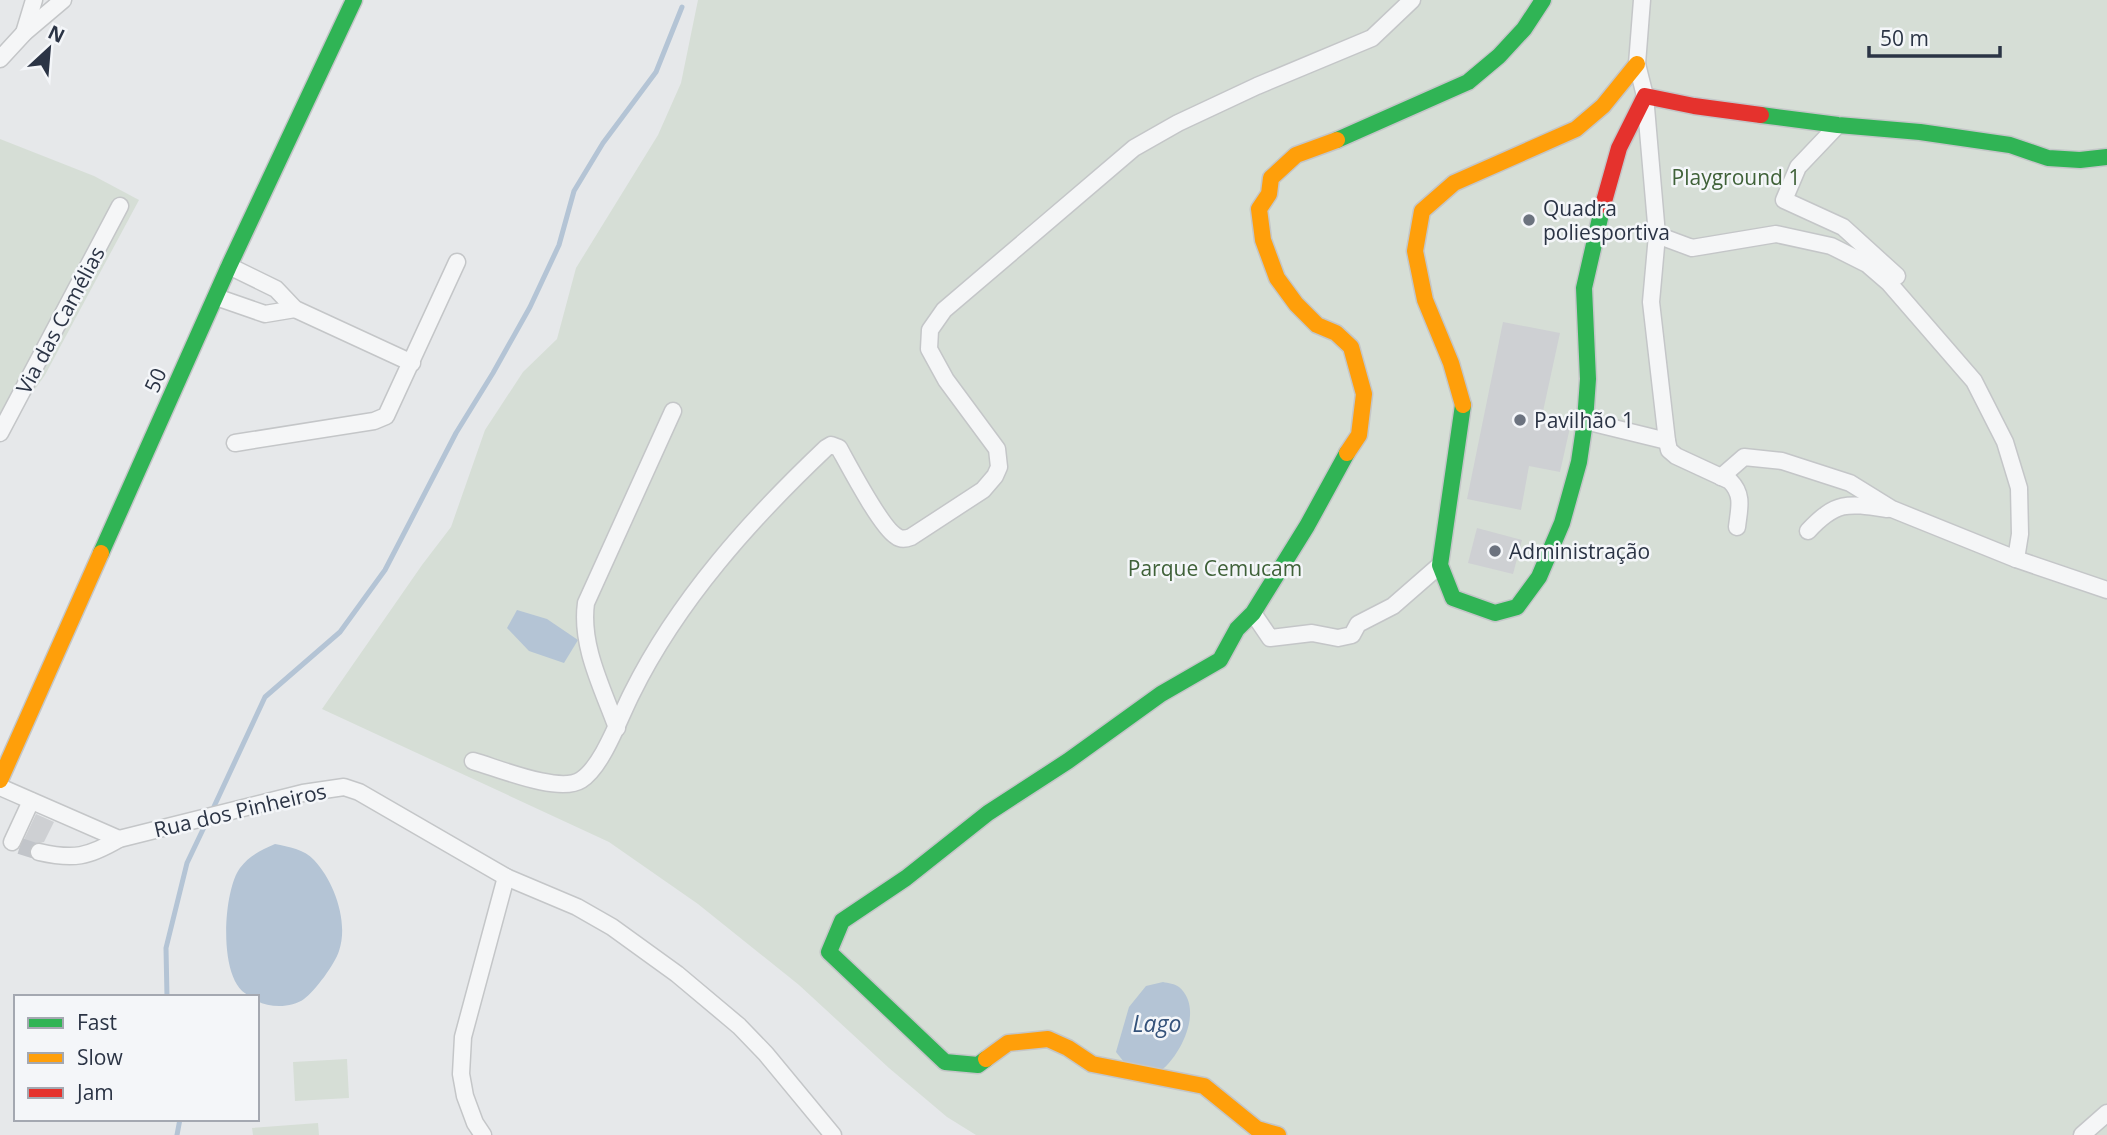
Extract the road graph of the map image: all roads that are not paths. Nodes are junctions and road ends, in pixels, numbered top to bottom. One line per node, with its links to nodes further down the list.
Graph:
1 (34, 0): 7 (street)
2 (63, 0): 7 (street)
3 (354, 0): 16 (street, 50)
4 (1412, 0): 34 (street)
5 (1543, 0): 33 (street)
6 (1642, 0): 9 (street)
7 (24, 33): 8 (street)
8 (0, 59)
9 (1637, 64): 10 (street); 31 (street)
10 (1645, 96): 11 (street); 14 (street); 21 (street)
11 (1838, 125): 12 (street); 26 (street)
12 (2107, 158)
13 (120, 206): 22 (street, Via das Camélias)
14 (1657, 236): 23 (street); 26 (street)
15 (457, 262): 19 (street)
16 (229, 266): 17 (street, 50); 18 (street)
17 (216, 297): 18 (street); 36 (street, 50)
18 (295, 309): 19 (street)
19 (412, 363): 24 (street)
20 (673, 411): 34 (street)
21 (1585, 421): 23 (street); 31 (street)
22 (0, 433)
23 (1667, 441): 25 (street)
24 (235, 443)
25 (1721, 477): 27 (street); 28 (street)
26 (2018, 488): 30 (street)
27 (1892, 509): 29 (street); 30 (street)
28 (1737, 527)
29 (1808, 531)
30 (2015, 559): 32 (street)
31 (1440, 565): 33 (street)
32 (2107, 590)
33 (1253, 612): 46 (street)
34 (617, 728): 35 (street)
35 (473, 761)
36 (0, 780)
37 (0, 787): 38 (street)
38 (31, 801): 39 (street); 40 (street)
39 (119, 839): 41 (street, Rua dos Pinheiros); 42 (street, Rua dos Pinheiros)
40 (11, 841)
41 (38, 852)
42 (506, 877): 44 (street); 45 (street, Rua dos Pinheiros)
43 (2107, 1113): 47 (street)
44 (483, 1135)
45 (833, 1135)
46 (1278, 1135)
47 (2082, 1135)

